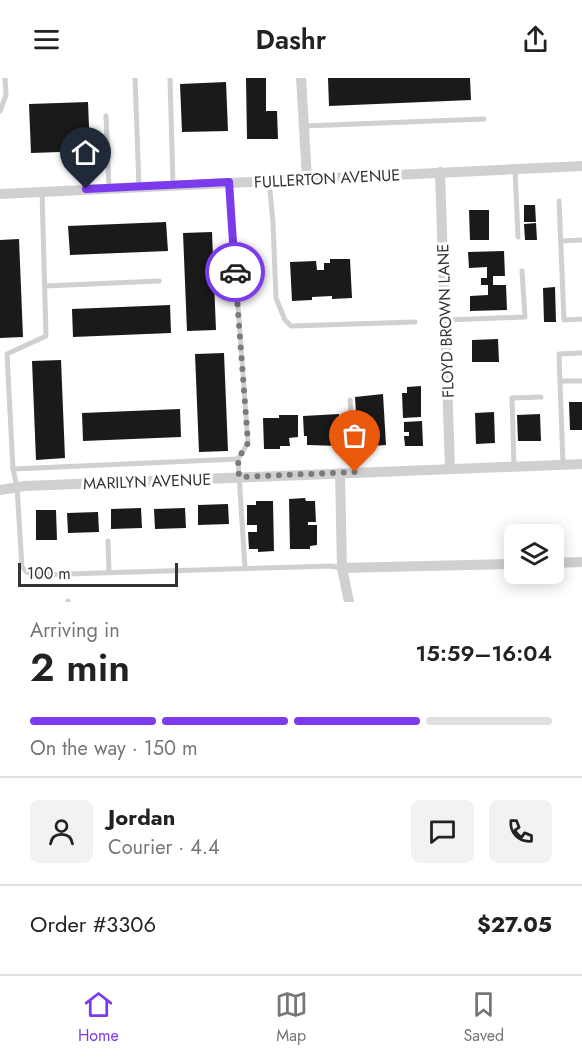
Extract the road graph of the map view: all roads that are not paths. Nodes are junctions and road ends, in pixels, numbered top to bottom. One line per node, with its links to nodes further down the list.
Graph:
1 (5, 78): 5 (lane)
2 (135, 78): 16 (lane)
3 (301, 78): 8 (street)
4 (170, 79): 15 (lane)
5 (0, 111)
6 (106, 116): 17 (lane)
7 (484, 119): 8 (lane)
8 (304, 126): 12 (street)
9 (582, 166): 10 (street, FULLERTON AVENUE)
10 (515, 169): 11 (street, FULLERTON AVENUE); 21 (lane)
11 (440, 172): 12 (street, FULLERTON AVENUE); 28 (street, FLOYD BROWN LANE)
12 (307, 178): 13 (street, FULLERTON AVENUE)
13 (269, 180): 14 (street, FULLERTON AVENUE); 29 (lane)
14 (229, 182): 15 (street, FULLERTON AVENUE); 35 (lane)
15 (173, 185): 16 (street, FULLERTON AVENUE)
16 (139, 187): 17 (street, FULLERTON AVENUE)
17 (108, 188): 18 (street, FULLERTON AVENUE)
18 (42, 191): 19 (street, FULLERTON AVENUE); 26 (lane)
19 (0, 194)
20 (559, 201): 23 (lane)
21 (518, 237)
22 (582, 240): 23 (lane)
23 (561, 241): 27 (lane)
24 (522, 271): 28 (lane)
25 (159, 281): 26 (lane)
26 (45, 286): 39 (lane)
27 (582, 319)
28 (445, 320): 40 (street, FLOYD BROWN LANE)
29 (415, 322)
30 (582, 353): 31 (lane)
31 (560, 381): 32 (lane); 37 (lane)
32 (582, 381)
33 (541, 397): 38 (lane)
34 (351, 400): 41 (lane)
35 (238, 459): 39 (lane); 43 (lane)
36 (582, 464): 37 (street, MARILYN AVENUE)
37 (563, 465): 38 (street, MARILYN AVENUE)
38 (514, 467): 40 (street, MARILYN AVENUE)
39 (13, 469): 44 (lane)
40 (450, 469): 41 (street, MARILYN AVENUE)
41 (355, 472): 42 (street, MARILYN AVENUE)
42 (340, 473): 43 (street, MARILYN AVENUE); 51 (street)
43 (239, 477): 44 (street, MARILYN AVENUE); 50 (lane)
44 (17, 487): 45 (street, MARILYN AVENUE); 52 (lane)
45 (0, 490)
46 (108, 541): 52 (lane)
47 (582, 562): 48 (street)
48 (564, 563)
49 (504, 564): 51 (street)
50 (245, 568): 51 (lane); 52 (lane)
51 (342, 568): 53 (street)
52 (109, 572)
53 (349, 602)

